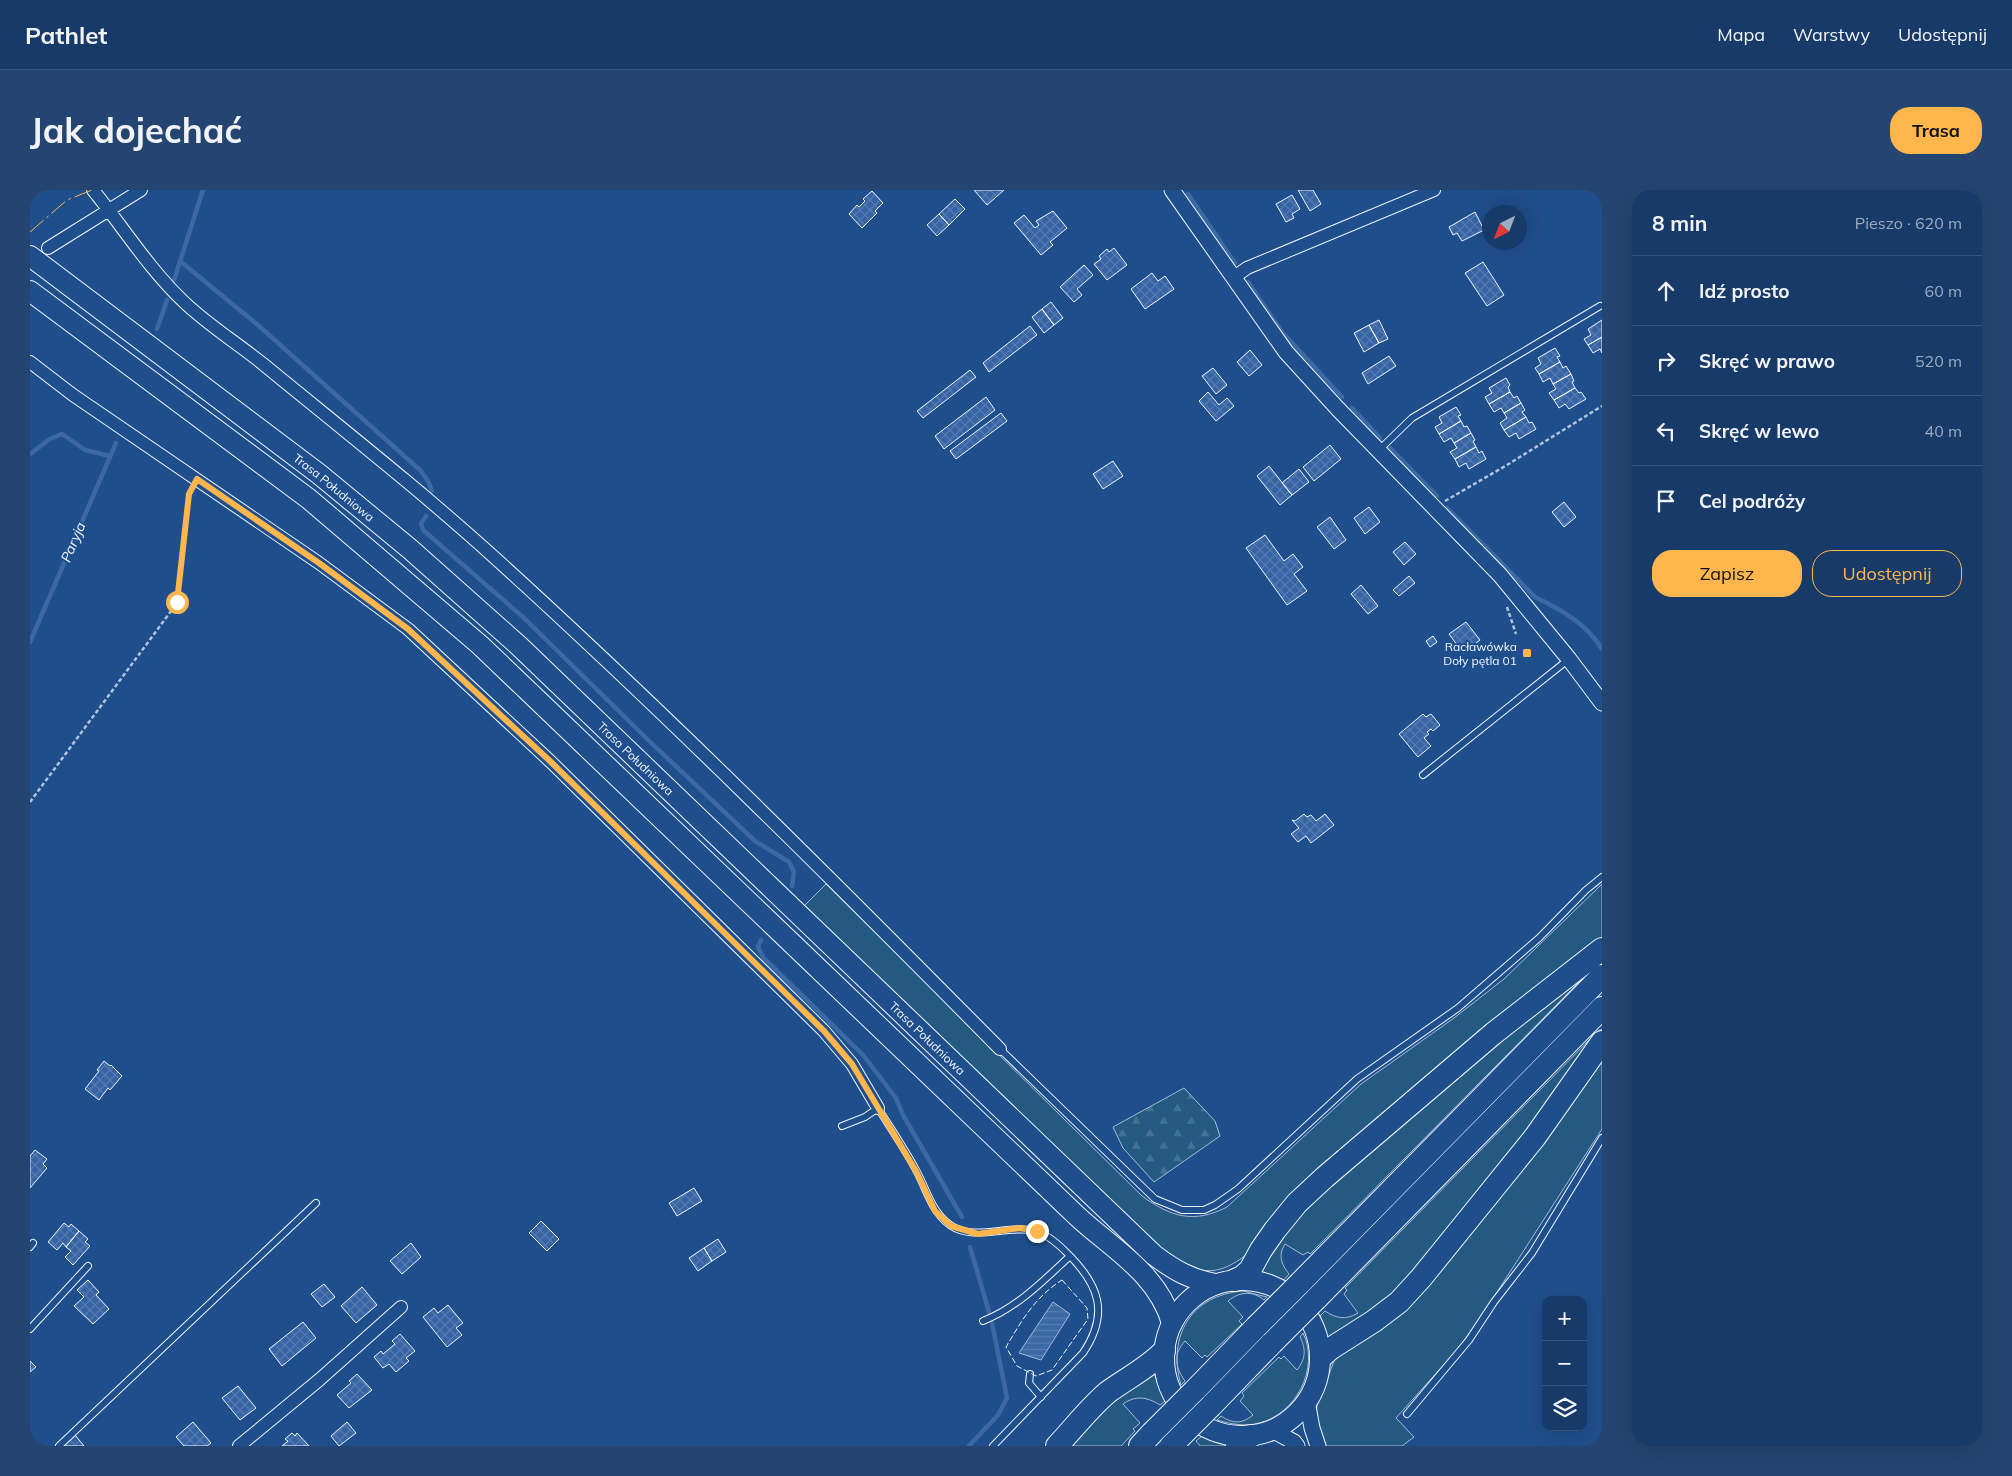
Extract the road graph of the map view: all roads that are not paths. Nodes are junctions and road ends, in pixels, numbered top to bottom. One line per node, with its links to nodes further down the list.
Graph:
1 (93, 190): 5 (street)
2 (141, 190): 5 (street)
3 (1434, 190): 8 (street)
4 (1176, 191): 8 (street)
5 (108, 209): 6 (street); 21 (street)
6 (48, 248)
7 (30, 256): 28 (highway, Trasa Południowa)
8 (1234, 278): 12 (street)
9 (30, 291): 31 (highway, Trasa Południowa)
10 (1600, 306): 12 (lane)
11 (30, 362): 22 (street)
12 (1379, 450): 13 (street)
13 (1569, 659): 14 (street); 15 (lane)
14 (1602, 704)
15 (1423, 775)
16 (1602, 877): 21 (lane)
17 (1602, 949): 28 (highway)
18 (1602, 976): 33 (highway, bridge)
19 (1602, 1008): 33 (highway, bridge)
20 (1602, 1042): 35 (highway)
21 (1000, 1049)
22 (878, 1108): 23 (lane); 26 (lane)
23 (842, 1126)
24 (1602, 1138): 39 (lane)
25 (316, 1204): 42 (lane)
26 (1070, 1256): 30 (lane); 37 (lane)
27 (88, 1266): 32 (lane)
28 (1226, 1282): 31 (highway); 35 (highway)
29 (401, 1307): 43 (street)
30 (983, 1321)
31 (1172, 1323): 34 (highway)
32 (30, 1329)
33 (1264, 1335): 41 (highway, bridge); 46 (highway, bridge)
34 (1164, 1351): 40 (highway); 45 (highway)
35 (1320, 1357): 38 (highway)
36 (1030, 1374): 37 (lane)
37 (1041, 1397): 44 (lane)
38 (1308, 1401): 40 (highway); 48 (street)
39 (1407, 1414)
40 (1253, 1437): 47 (street)
41 (1146, 1440)
42 (59, 1446)
43 (239, 1446)
44 (993, 1446)
45 (1057, 1446)
46 (1171, 1446)
47 (1297, 1446)
48 (1318, 1446)

